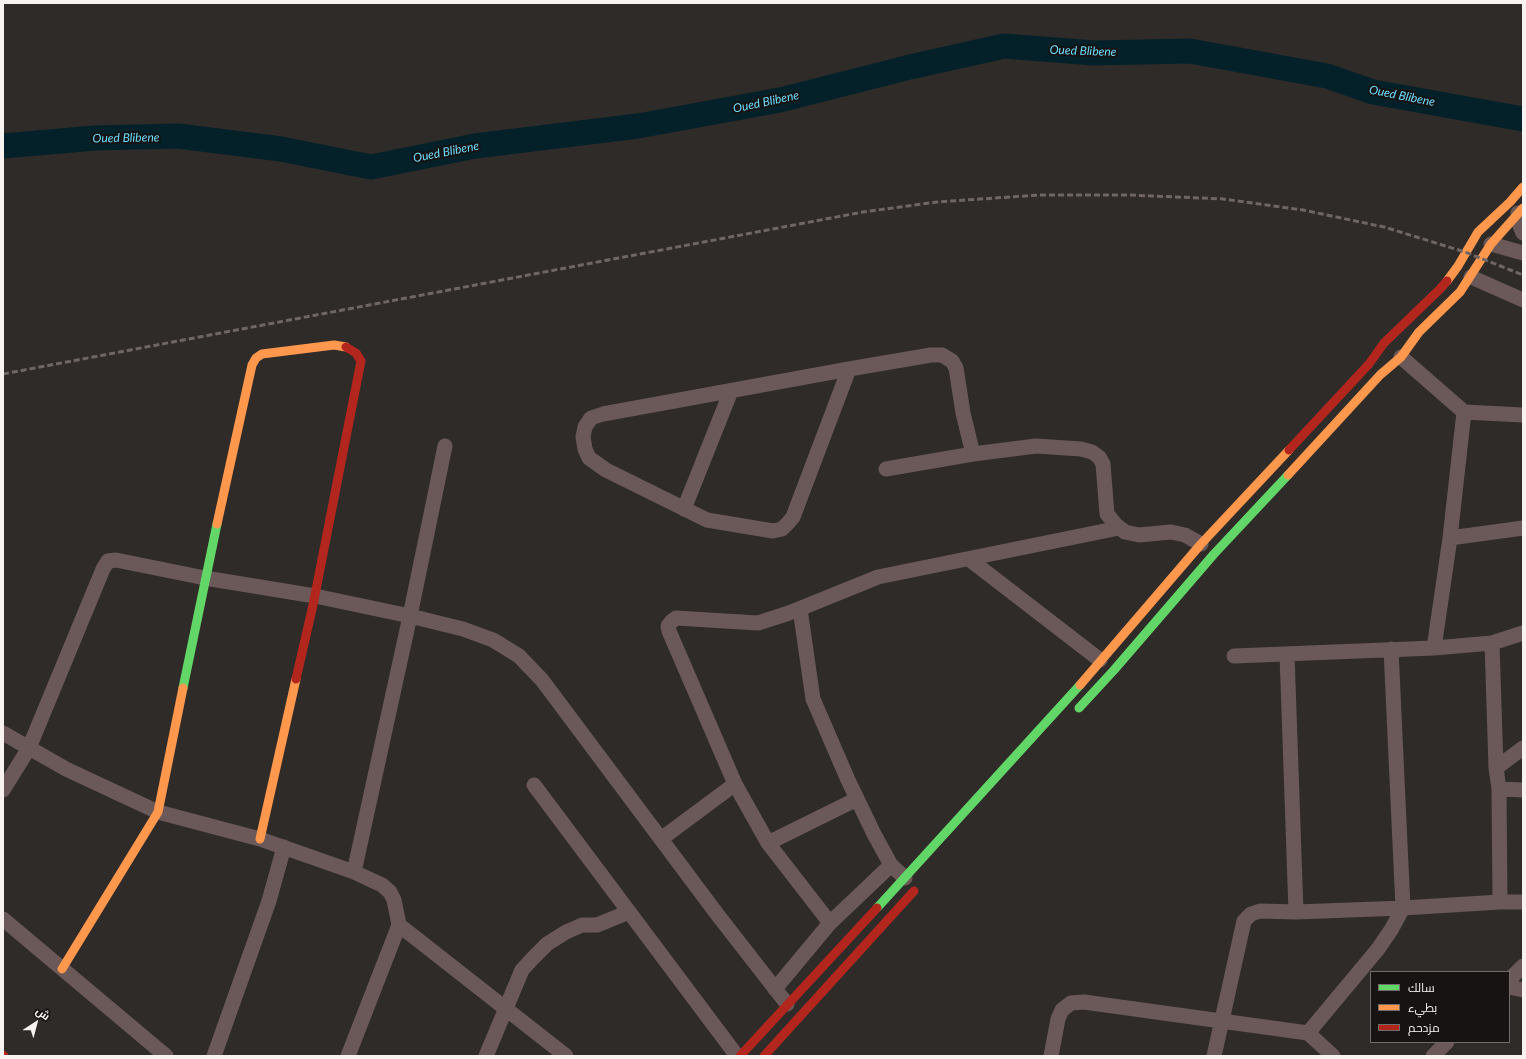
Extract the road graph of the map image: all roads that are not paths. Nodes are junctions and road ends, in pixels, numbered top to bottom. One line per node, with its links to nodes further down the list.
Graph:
1 (1523, 187): 8 (main road)
2 (1521, 211): 3 (street); 4 (main road)
3 (1523, 233)
4 (1491, 244): 5 (street); 6 (main road)
5 (1523, 253)
6 (1471, 277): 7 (street); 10 (main road)
7 (1523, 300)
8 (1388, 338): 9 (main road); 10 (main road)
9 (1380, 348): 10 (main road); 22 (main road)
10 (1400, 358): 13 (street); 35 (main road)
11 (849, 369): 12 (street); 16 (street); 18 (street)
12 (731, 391): 18 (street); 18 (street)
13 (1464, 412): 14 (street); 21 (street)
14 (1523, 415)
15 (445, 446): 27 (street)
16 (973, 454): 17 (street); 19 (street)
17 (886, 469)
18 (684, 509)
19 (1119, 528): 22 (street); 23 (street)
20 (1523, 528): 21 (street)
21 (1450, 538): 30 (street)
22 (1201, 544): 34 (main road)
23 (969, 559): 26 (street); 34 (street)
24 (205, 578): 25 (street); 25 (main road); 39 (street); 48 (main road)
25 (315, 596): 27 (street); 49 (main road)
26 (800, 609): 42 (street); 47 (street)
27 (410, 616): 50 (street); 54 (street)
28 (1523, 633): 29 (street)
29 (1492, 642): 30 (street); 41 (street)
30 (1434, 648): 31 (street)
31 (1391, 649): 32 (street); 59 (street)
32 (1287, 654): 33 (street); 61 (street)
33 (1234, 656)
34 (1101, 660): 35 (main road); 36 (main road); 55 (main road)
35 (1119, 664): 36 (main road)
36 (1109, 676): 37 (main road)
37 (1071, 717)
38 (3, 733): 39 (street)
39 (29, 748): 45 (street); 48 (street)
40 (1523, 748): 41 (street)
41 (1496, 768): 44 (street)
42 (734, 784): 50 (street); 51 (street)
43 (534, 785): 60 (street)
44 (1499, 789): 46 (street); 57 (street)
45 (3, 790)
46 (1523, 790)
47 (857, 799): 51 (street); 53 (street)
48 (158, 812): 49 (street); 66 (main road)
49 (260, 839): 52 (street)
50 (660, 839): 69 (street)
51 (768, 843): 63 (street)
52 (284, 847): 54 (street); 77 (street)
53 (891, 865): 55 (street); 63 (street)
54 (354, 872): 64 (street)
55 (905, 878): 71 (main road)
56 (921, 883): 82 (main road)
57 (1500, 902): 58 (street); 59 (street)
58 (1523, 902)
59 (1404, 908): 61 (street); 74 (street)
60 (629, 912): 72 (street); 81 (street)
61 (1296, 912): 73 (street)
62 (3, 919): 66 (street)
63 (830, 923): 69 (street)
64 (400, 925): 72 (street); 78 (street)
65 (1523, 966): 67 (street)
66 (62, 970): 76 (street)
67 (1510, 979)
68 (1510, 987): 70 (street)
69 (775, 989): 71 (street)
70 (1523, 990)
71 (787, 1004): 81 (main road)
72 (506, 1009): 79 (street); 80 (street)
73 (1222, 1020): 74 (street); 83 (street); 84 (street)
74 (1308, 1033): 85 (street)
75 (1446, 1043): 86 (street)
76 (166, 1056)
77 (214, 1056)
78 (348, 1056)
79 (486, 1056)
80 (566, 1056)
81 (739, 1056)
82 (764, 1056)
83 (1051, 1056)
84 (1214, 1056)
85 (1333, 1056)
86 (1433, 1056)

